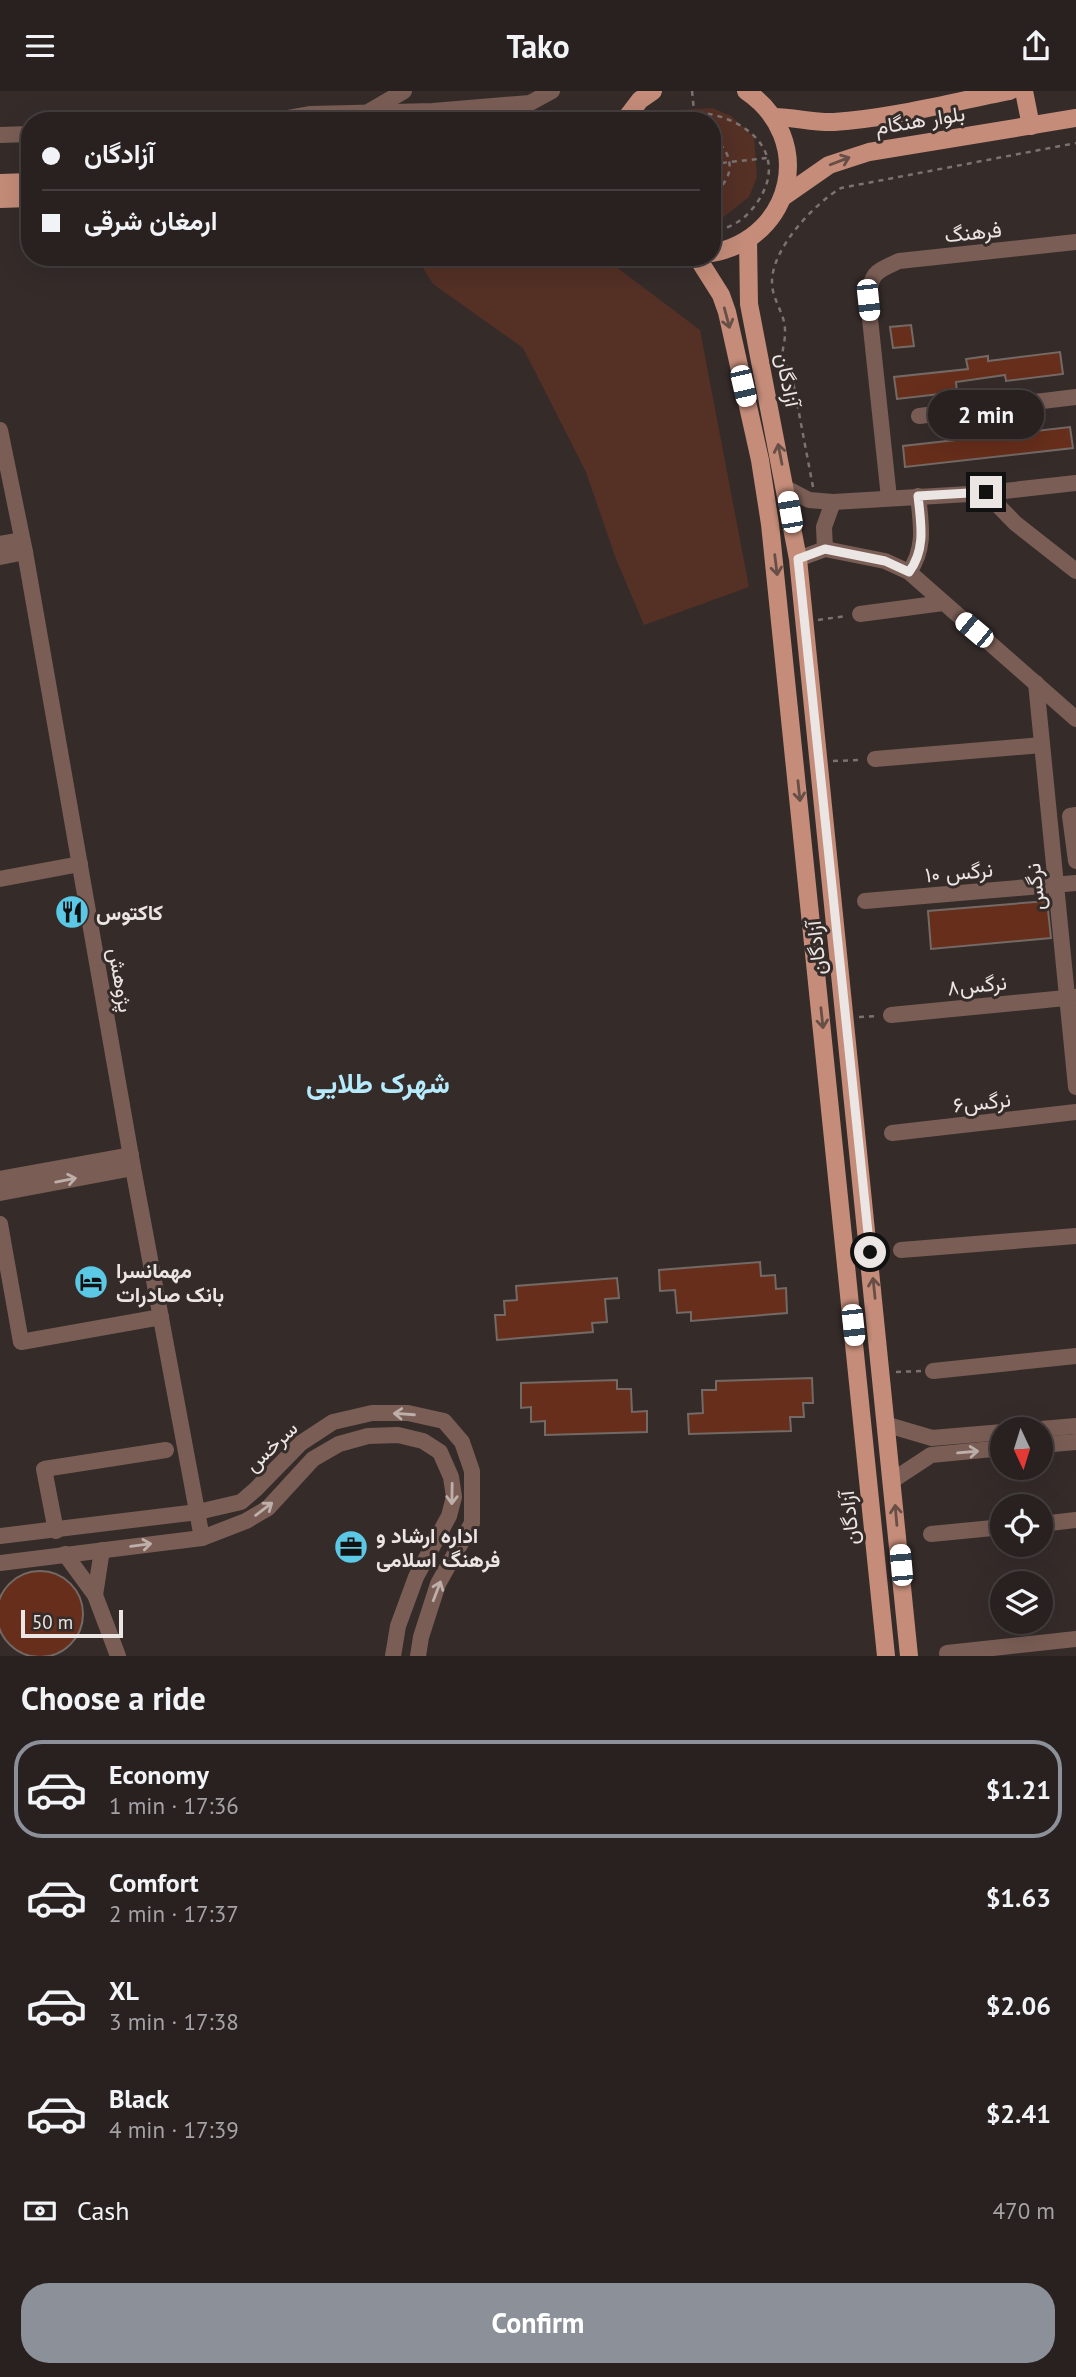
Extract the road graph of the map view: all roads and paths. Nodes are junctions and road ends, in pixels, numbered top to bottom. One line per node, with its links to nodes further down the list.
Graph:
1 (404, 91): 8 (street)
2 (552, 91): 8 (street)
3 (652, 91): 9 (main road)
4 (692, 91): 10 (path)
5 (746, 91): 11 (main road)
6 (1010, 91): 11 (main road, بلوار هنگام)
7 (1024, 91): 13 (main road)
8 (368, 112)
9 (631, 112)
10 (694, 112)
11 (774, 117): 24 (main road)
12 (1076, 118): 13 (main road, بلوار هنگام)
13 (1031, 126): 24 (main road, بلوار هنگام, one-way to 13)
14 (21, 134): 15 (street)
15 (0, 135)
16 (761, 136): 18 (path)
17 (721, 146): 19 (path)
18 (768, 158): 19 (path); 27 (path)
19 (730, 162): 20 (path); 23 (path)
20 (721, 163)
21 (21, 182): 22 (main road)
22 (0, 183)
23 (721, 186)
24 (783, 197): 28 (main road)
25 (21, 198): 26 (main road)
26 (0, 199)
27 (721, 228)
28 (748, 239): 30 (main road); 36 (main road, آزادگان, one-way to 28)
29 (1076, 242): 39 (street, فرهنگ)
30 (721, 250)
31 (703, 266): 73 (main road, آزادگان, one-way to 73)
32 (1076, 397): 33 (street)
33 (919, 416)
34 (0, 430): 42 (street, پژوهش)
35 (1076, 483): 37 (street)
36 (786, 488): 40 (street); 45 (main road, آزادگان)
37 (986, 492): 38 (street); 46 (street)
38 (918, 496): 39 (street); 47 (street)
39 (889, 498): 40 (street)
40 (833, 502): 43 (street)
41 (0, 544): 42 (street)
42 (24, 546): 44 (street); 58 (street, پژوهش)
43 (825, 549): 45 (street); 47 (street)
44 (0, 557)
45 (798, 559): 50 (main road, آزادگان)
46 (1076, 571)
47 (909, 572): 48 (street)
48 (943, 603): 49 (street); 51 (street)
49 (860, 614): 50 (path)
50 (805, 621): 55 (main road, آزادگان)
51 (1036, 683): 52 (street); 53 (street, نرگس)
52 (1076, 719)
53 (1042, 745): 54 (street); 61 (street, نرگس)
54 (875, 759): 55 (path)
55 (819, 761): 65 (main road, آزادگان)
56 (1076, 815): 57 (street)
57 (1076, 861)
58 (80, 865): 59 (street); 69 (street, پژوهش)
59 (0, 879)
60 (1076, 883): 61 (street, نرگس ۱۰)
61 (1056, 884): 62 (street, نرگس ۱۰); 63 (street, نرگس)
62 (865, 901)
63 (1072, 997): 64 (street, نرگس۸); 66 (street, نرگس)
64 (891, 1015): 65 (path)
65 (846, 1017): 72 (main road, آزادگان)
66 (1076, 1087)
67 (1076, 1112): 68 (street, نرگس۶)
68 (892, 1133)
69 (132, 1161): 70 (street); 71 (street, one-way to 69); 77 (street, پژوهش)
70 (0, 1179)
71 (0, 1193)
72 (866, 1210): 73 (main road); 80 (main road, آزادگان, one-way to 72)
73 (841, 1212): 106 (main road, آزادگان)
74 (0, 1224): 77 (street)
75 (1076, 1236): 76 (street)
76 (901, 1250)
77 (161, 1317): 89 (street, پژوهش)
78 (1076, 1356): 79 (street)
79 (933, 1371)
80 (888, 1425): 83 (street); 88 (main road, آزادگان)
81 (1076, 1426): 82 (street)
82 (1054, 1428)
83 (990, 1433)
84 (1076, 1442): 85 (street)
85 (1054, 1444)
86 (990, 1449): 88 (street, one-way to 86)
87 (166, 1450): 93 (street)
88 (893, 1480): 107 (main road, آزادگان, one-way to 88)
89 (198, 1512): 93 (street, سرخس); 96 (street, پژوهش); 105 (street, سرخس, one-way to 89)
90 (1076, 1520): 91 (street)
91 (1053, 1523)
92 (990, 1528): 94 (street)
93 (56, 1531): 95 (street, سرخس)
94 (931, 1534)
95 (0, 1536)
96 (202, 1538): 97 (street, سرخس, one-way to 96); 104 (street, سرخس, one-way to 104)
97 (102, 1550): 98 (street, سرخس); 100 (street)
98 (65, 1554): 99 (street, سرخس); 100 (street)
99 (0, 1563)
100 (95, 1595): 103 (street)
101 (1076, 1639): 102 (street)
102 (947, 1653)
103 (118, 1656)
104 (393, 1656)
105 (418, 1656)
106 (886, 1656)
107 (909, 1656)

